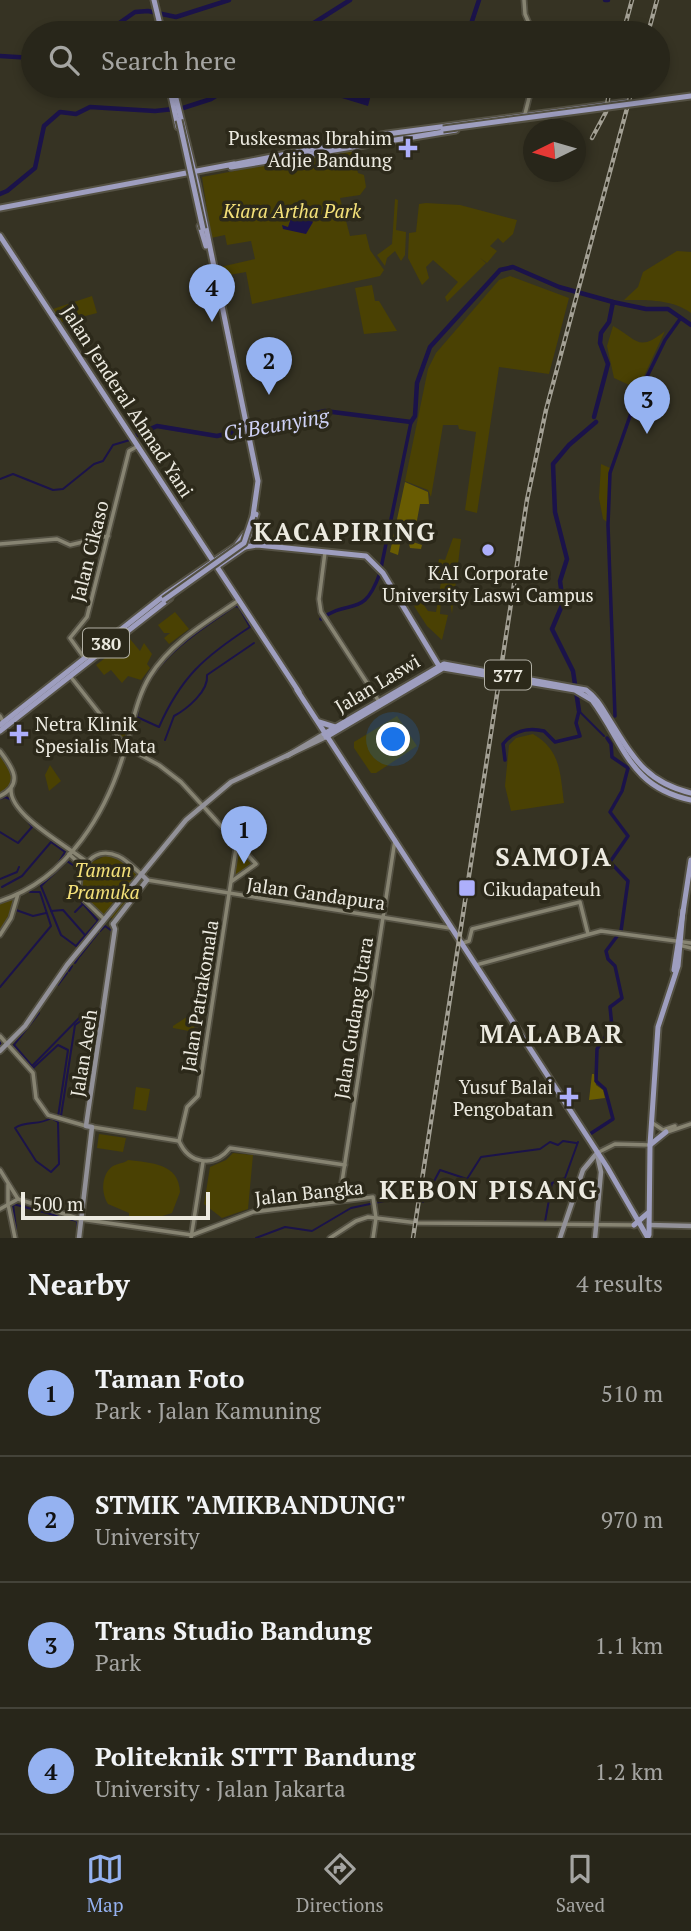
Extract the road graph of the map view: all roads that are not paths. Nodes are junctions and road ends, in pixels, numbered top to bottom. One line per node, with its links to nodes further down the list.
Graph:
1 (152, 0): 3 (main road)
2 (524, 0): 4 (street)
3 (157, 21)
4 (528, 21)
5 (691, 96): 9 (main road); 10 (main road, bridge)
6 (174, 98): 8 (main road)
7 (529, 98): 9 (street)
8 (177, 111): 18 (main road); 21 (main road, bridge)
9 (525, 118): 11 (main road)
10 (442, 129): 11 (main road); 12 (main road)
11 (431, 131): 12 (main road)
12 (412, 133): 13 (main road); 14 (main road); 15 (main road)
13 (403, 135): 14 (main road); 15 (main road)
14 (304, 151): 16 (main road)
15 (320, 152): 16 (main road)
16 (231, 166): 17 (main road)
17 (208, 170): 18 (main road); 18 (main road); 18 (main road)
18 (189, 172): 19 (main road); 21 (main road)
19 (0, 209)
20 (0, 234): 22 (main road, Jalan Jenderal Ahmad Yani)
21 (209, 252): 23 (main road)
22 (138, 446): 24 (street, Jalan Cikaso); 30 (main road, Jalan Jenderal Ahmad Yani)
23 (256, 505): 25 (main road); 30 (main road); 32 (main road, bridge)
24 (108, 536): 26 (street); 33 (street, Jalan Cikaso)
25 (250, 538): 27 (main road); 28 (main road)
26 (0, 544)
27 (257, 545): 28 (main road); 29 (main road)
28 (245, 547): 30 (main road)
29 (326, 550): 34 (main road); 36 (street)
30 (214, 563): 31 (main road, Jalan Jenderal Ahmad Yani); 32 (main road, 380); 33 (main road, 380)
31 (239, 600): 39 (main road, Jalan Jenderal Ahmad Yani); 46 (street)
32 (146, 616): 35 (main road, 380)
33 (85, 659): 38 (main road, 380)
34 (441, 667): 36 (main road, Jalan Laswi); 41 (main road, Jalan Laswi); 48 (main road, Jalan Laswi / 377)
35 (70, 676): 42 (main road, 380); 46 (street)
36 (379, 700): 41 (main road, Jalan Laswi)
37 (0, 716): 38 (street); 40 (street)
38 (10, 718): 40 (main road, 380)
39 (318, 722): 41 (main road); 43 (main road, Jalan Jenderal Ahmad Yani); 44 (main road)
40 (2, 724)
41 (336, 729): 43 (main road, Jalan Laswi); 45 (main road)
42 (0, 731)
43 (326, 735): 44 (main road); 45 (main road, Jalan Jenderal Ahmad Yani)
44 (314, 742): 45 (main road); 53 (main road)
45 (334, 746): 54 (main road, Jalan Jenderal Ahmad Yani)
46 (126, 747): 53 (street); 58 (street)
47 (0, 751): 49 (street)
48 (630, 757): 52 (main road, 377); 52 (main road, Jalan Laswi / 377)
49 (11, 789): 50 (street); 51 (street)
50 (1, 796): 51 (street)
51 (12, 797): 58 (street)
52 (690, 798)
53 (203, 804): 55 (street); 63 (main road)
54 (394, 839): 62 (main road, Jalan Jenderal Ahmad Yani); 69 (street, Jalan Gudang Utara)
55 (236, 842): 56 (street); 57 (street, Jalan Patrakomala)
56 (242, 848): 57 (street); 65 (street)
57 (236, 851): 65 (street, Jalan Patrakomala)
58 (69, 852): 60 (street); 61 (street); 66 (street)
59 (691, 860): 77 (main road)
60 (87, 862): 61 (street); 63 (street)
61 (83, 867): 71 (street)
62 (414, 871): 70 (main road, Jalan Jenderal Ahmad Yani); 78 (main road, Jalan Jenderal Ahmad Yani)
63 (141, 874): 64 (main road); 71 (main road)
64 (147, 880): 67 (street, Jalan Gandapura); 72 (main road)
65 (232, 881): 67 (street, Jalan Patrakomala)
66 (18, 894): 68 (street); 76 (street)
67 (229, 895): 69 (street, Jalan Gandapura); 88 (street, Jalan Patrakomala)
68 (0, 901)
69 (382, 917): 73 (street, Jalan Gandapura); 92 (street, Jalan Gudang Utara)
70 (443, 917): 73 (street); 74 (main road, Jalan Jenderal Ahmad Yani)
71 (104, 919): 72 (main road); 82 (main road)
72 (113, 924): 86 (main road, Jalan Aceh)
73 (440, 926): 74 (street, Jalan Gandapura)
74 (450, 929): 80 (main road, Jalan Jenderal Ahmad Yani)
75 (588, 934): 77 (street); 78 (street); 80 (street)
76 (0, 935)
77 (677, 942): 79 (street); 84 (main road)
78 (463, 943): 80 (main road, Jalan Jenderal Ahmad Yani)
79 (691, 946)
80 (476, 966): 90 (main road, Jalan Jenderal Ahmad Yani)
81 (0, 1036): 82 (street)
82 (8, 1044): 83 (main road); 86 (street)
83 (0, 1051)
84 (651, 1122): 85 (street); 89 (main road)
85 (691, 1123): 87 (street)
86 (89, 1126): 88 (street); 102 (main road, Jalan Aceh)
87 (666, 1132): 89 (main road)
88 (179, 1141): 91 (street)
89 (650, 1144): 90 (street); 98 (main road)
90 (597, 1153): 100 (main road, Jalan Jenderal Ahmad Yani); 103 (main road); 105 (main road)
91 (203, 1162): 92 (street); 104 (street)
92 (345, 1166): 96 (street, Jalan Gudang Utara)
93 (0, 1170): 94 (street)
94 (8, 1185): 95 (street); 97 (street)
95 (18, 1199): 97 (street); 102 (street)
96 (340, 1201): 101 (street, Jalan Bangka); 108 (street, Jalan Bangka)
97 (8, 1204): 99 (street); 110 (street)
98 (649, 1208): 100 (main road); 106 (main road)
99 (0, 1209)
100 (635, 1213): 106 (main road, Jalan Jenderal Ahmad Yani); 106 (main road)
101 (376, 1218): 103 (street); 112 (street); 113 (street, Jalan Bangka)
102 (80, 1219): 109 (street); 111 (main road, Jalan Aceh)
103 (565, 1223): 105 (street); 114 (main road)
104 (193, 1224): 108 (street); 109 (street)
105 (597, 1224): 106 (street); 115 (main road)
106 (639, 1225): 107 (main road); 116 (main road)
107 (691, 1226)
108 (201, 1232): 109 (street, Jalan Bangka)
109 (191, 1237)
110 (15, 1238)
111 (79, 1238)
112 (330, 1238)
113 (373, 1238)
114 (560, 1238)
115 (595, 1238)
116 (649, 1238)

